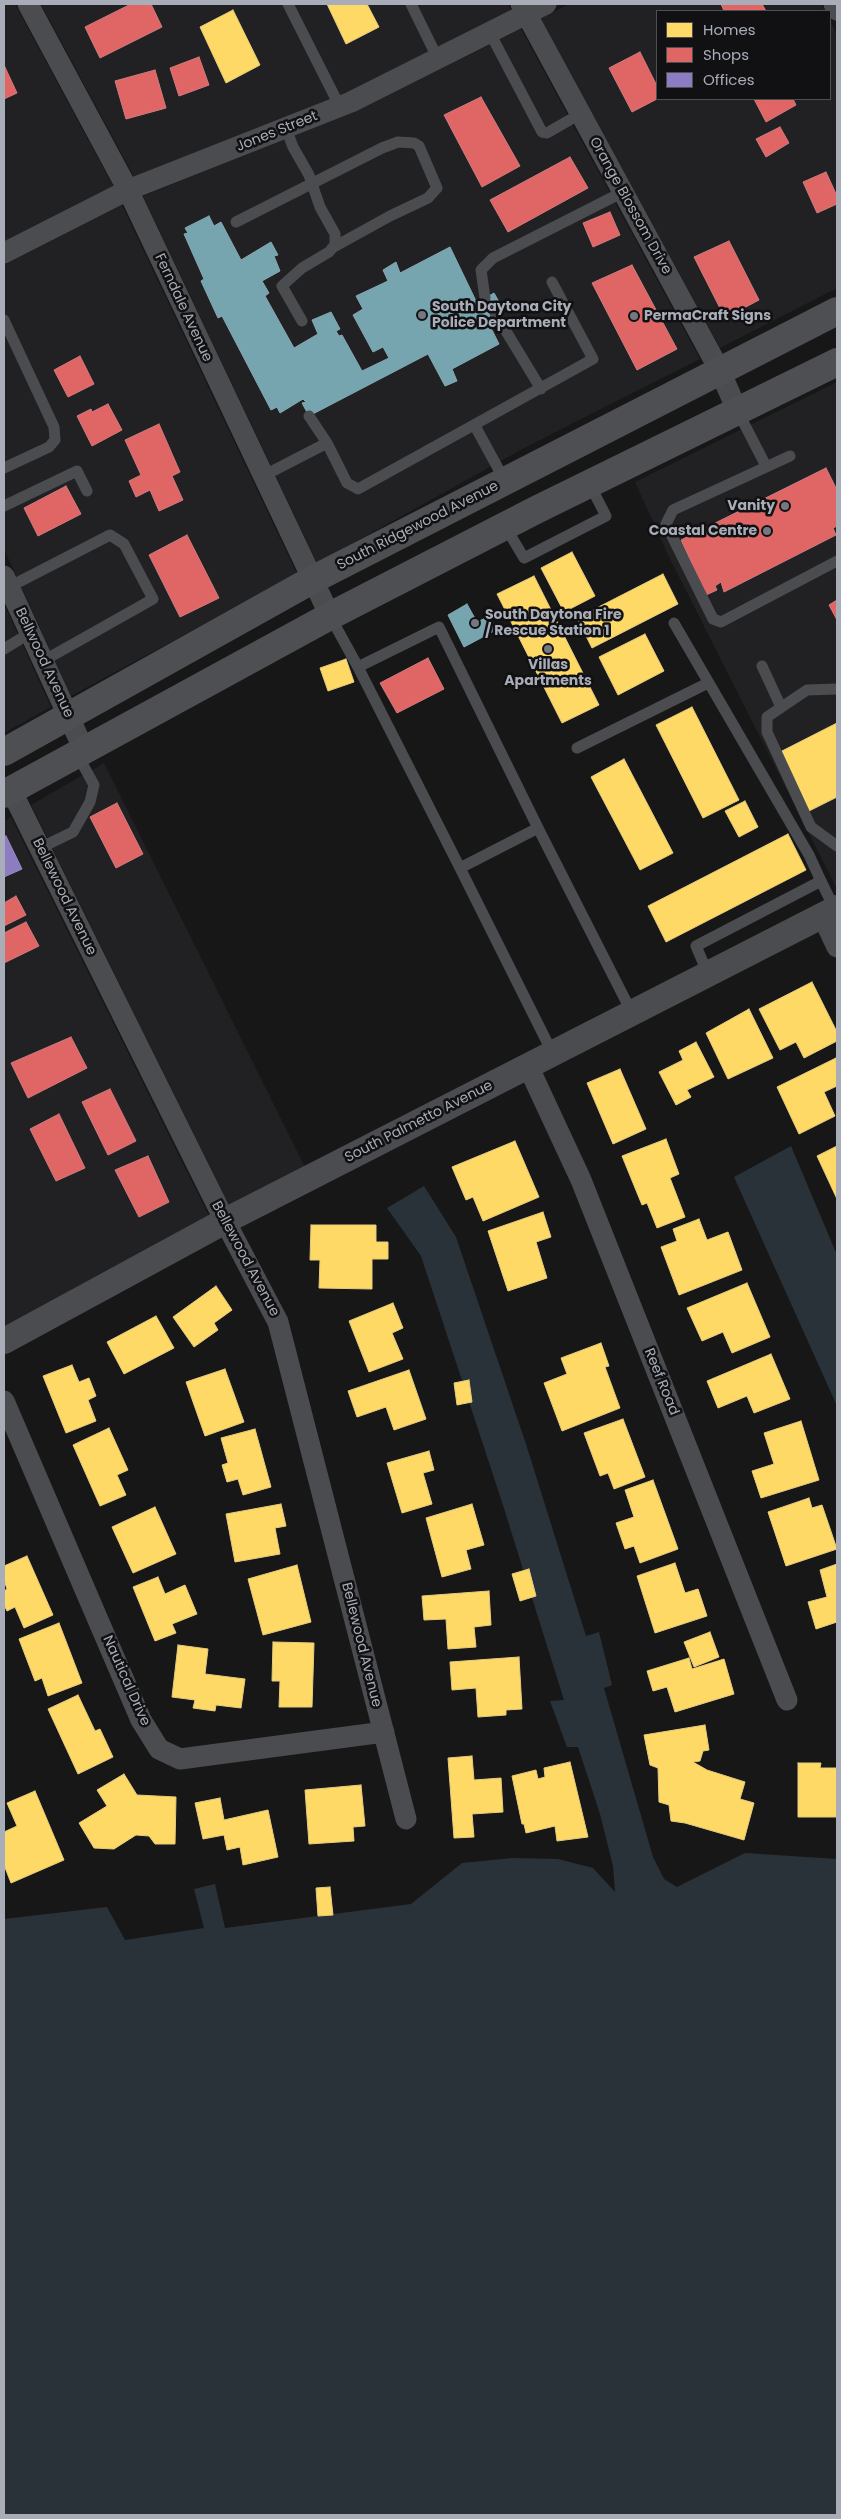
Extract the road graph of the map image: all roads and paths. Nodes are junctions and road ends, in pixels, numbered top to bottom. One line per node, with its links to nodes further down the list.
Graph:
1 (28, 4): 14 (street, Ferndale Avenue)
2 (288, 4): 10 (lane)
3 (410, 4): 9 (lane)
4 (546, 4): 6 (street, Jones Street)
5 (834, 4): 7 (street)
6 (524, 9): 8 (street, Jones Street); 11 (street, Orange Blossom Drive)
7 (837, 10)
8 (490, 33): 9 (street, Jones Street); 11 (lane)
9 (438, 59): 10 (street, Jones Street)
10 (340, 107): 12 (street, Jones Street)
11 (580, 114): 15 (street, Orange Blossom Drive)
12 (286, 128): 13 (lane); 14 (street, Jones Street)
13 (312, 183): 16 (lane); 17 (lane); 17 (lane)
14 (128, 190): 18 (street, Jones Street); 35 (street, Ferndale Avenue)
15 (623, 192): 20 (lane); 26 (street, Orange Blossom Drive)
16 (236, 222)
17 (332, 248): 24 (lane)
18 (4, 253)
19 (552, 282): 27 (lane)
20 (486, 298)
21 (837, 311): 26 (main road, South Ridgewood Avenue)
22 (495, 313): 27 (lane)
23 (4, 320): 34 (lane)
24 (302, 321)
25 (837, 362): 28 (main road)
26 (720, 371): 28 (street, Orange Blossom Drive); 36 (main road, South Ridgewood Avenue)
27 (540, 389): 30 (lane)
28 (738, 410): 33 (lane); 37 (main road)
29 (309, 416): 31 (lane)
30 (475, 426): 31 (lane); 36 (lane)
31 (327, 443): 35 (lane)
32 (790, 456): 33 (lane)
33 (766, 466): 41 (lane)
34 (4, 468)
35 (263, 476): 42 (street, Ferndale Avenue)
36 (505, 481): 42 (main road, South Ridgewood Avenue)
37 (589, 483): 40 (main road); 40 (lane)
38 (87, 491): 39 (lane)
39 (4, 506)
40 (504, 526): 44 (main road)
41 (837, 561)
42 (312, 580): 44 (street, Ferndale Avenue); 54 (main road, South Ridgewood Avenue)
43 (6, 582): 46 (street, Bellwood Avenue); 48 (lane)
44 (330, 616): 50 (lane); 57 (main road)
45 (674, 623): 51 (lane)
46 (30, 633): 47 (lane); 48 (street, Bellwood Avenue)
47 (4, 649)
48 (43, 661): 54 (street, Bellwood Avenue)
49 (762, 666): 53 (lane)
50 (358, 667): 59 (lane); 62 (lane)
51 (708, 683): 55 (lane); 63 (lane)
52 (837, 689): 53 (lane)
53 (781, 708): 60 (lane)
54 (68, 716): 56 (main road, South Ridgewood Avenue); 57 (street, Bellwood Avenue)
55 (577, 748)
56 (4, 752)
57 (80, 752): 58 (main road); 61 (lane)
58 (7, 792): 61 (street, Bellewood Avenue)
59 (538, 828): 62 (lane); 67 (lane)
60 (836, 843)
61 (40, 848): 70 (street, Bellewood Avenue)
62 (460, 868): 68 (lane)
63 (821, 881): 64 (lane); 66 (lane)
64 (831, 911): 65 (street); 66 (street, South Palmetto Avenue)
65 (837, 947)
66 (708, 974): 67 (street, South Palmetto Avenue)
67 (632, 1013): 68 (street, South Palmetto Avenue)
68 (553, 1054): 69 (street, South Palmetto Avenue)
69 (528, 1066): 70 (street, South Palmetto Avenue); 73 (street, Reef Road)
70 (225, 1222): 71 (street, South Palmetto Avenue); 74 (street, Bellewood Avenue)
71 (7, 1336)
72 (4, 1401): 74 (street, Nautical Drive)
73 (787, 1700)
74 (384, 1732): 75 (street, Bellewood Avenue)
75 (406, 1819)

